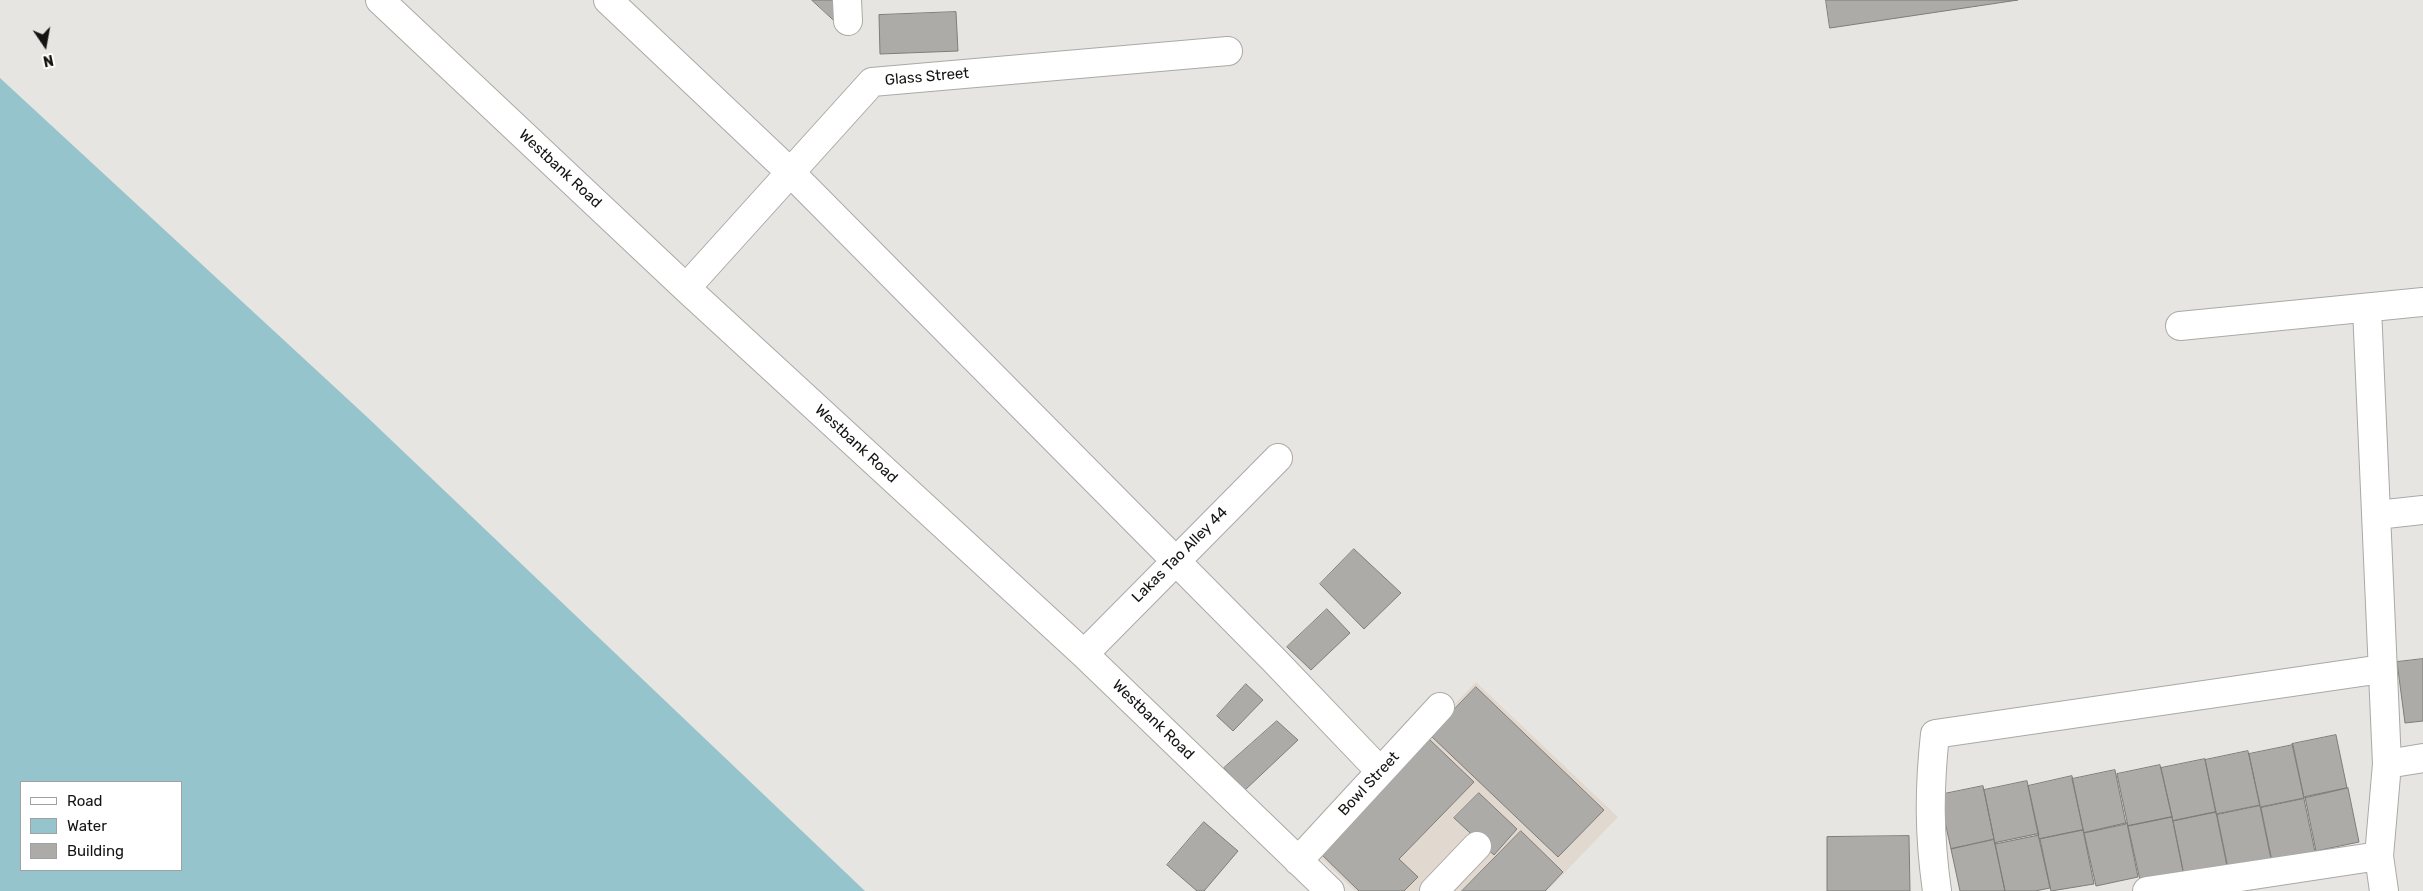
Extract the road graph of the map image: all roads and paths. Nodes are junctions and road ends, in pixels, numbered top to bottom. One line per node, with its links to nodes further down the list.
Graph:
1 (380, 0): 5 (street, Westbank Road)
2 (608, 0): 4 (street)
3 (1228, 51): 4 (street, Glass Street)
4 (791, 173): 5 (street, Glass Street); 12 (street)
5 (686, 288): 13 (street, Westbank Road)
6 (2423, 302): 7 (street)
7 (2367, 308): 8 (street); 11 (street)
8 (2180, 326)
9 (1278, 458): 12 (street, Lakas Tao Alley 44)
10 (2423, 510): 11 (street)
11 (2377, 515): 14 (street)
12 (1174, 561): 13 (street, Lakas Tao Alley 44); 18 (street)
13 (1084, 654): 21 (street, Westbank Road)
14 (2382, 669): 17 (street); 25 (street)
15 (1440, 707): 18 (street, Bowl Street)
16 (2423, 758): 17 (street)
17 (2387, 764): 20 (street)
18 (1380, 771): 21 (street, Bowl Street)
19 (1477, 846): 24 (street)
20 (2379, 856): 22 (street); 27 (street)
21 (1298, 861): 23 (street, Westbank Road)
22 (2194, 887): 26 (street)
23 (1330, 891)
24 (1434, 891)
25 (1937, 891)
26 (2148, 891)
27 (2384, 891)

